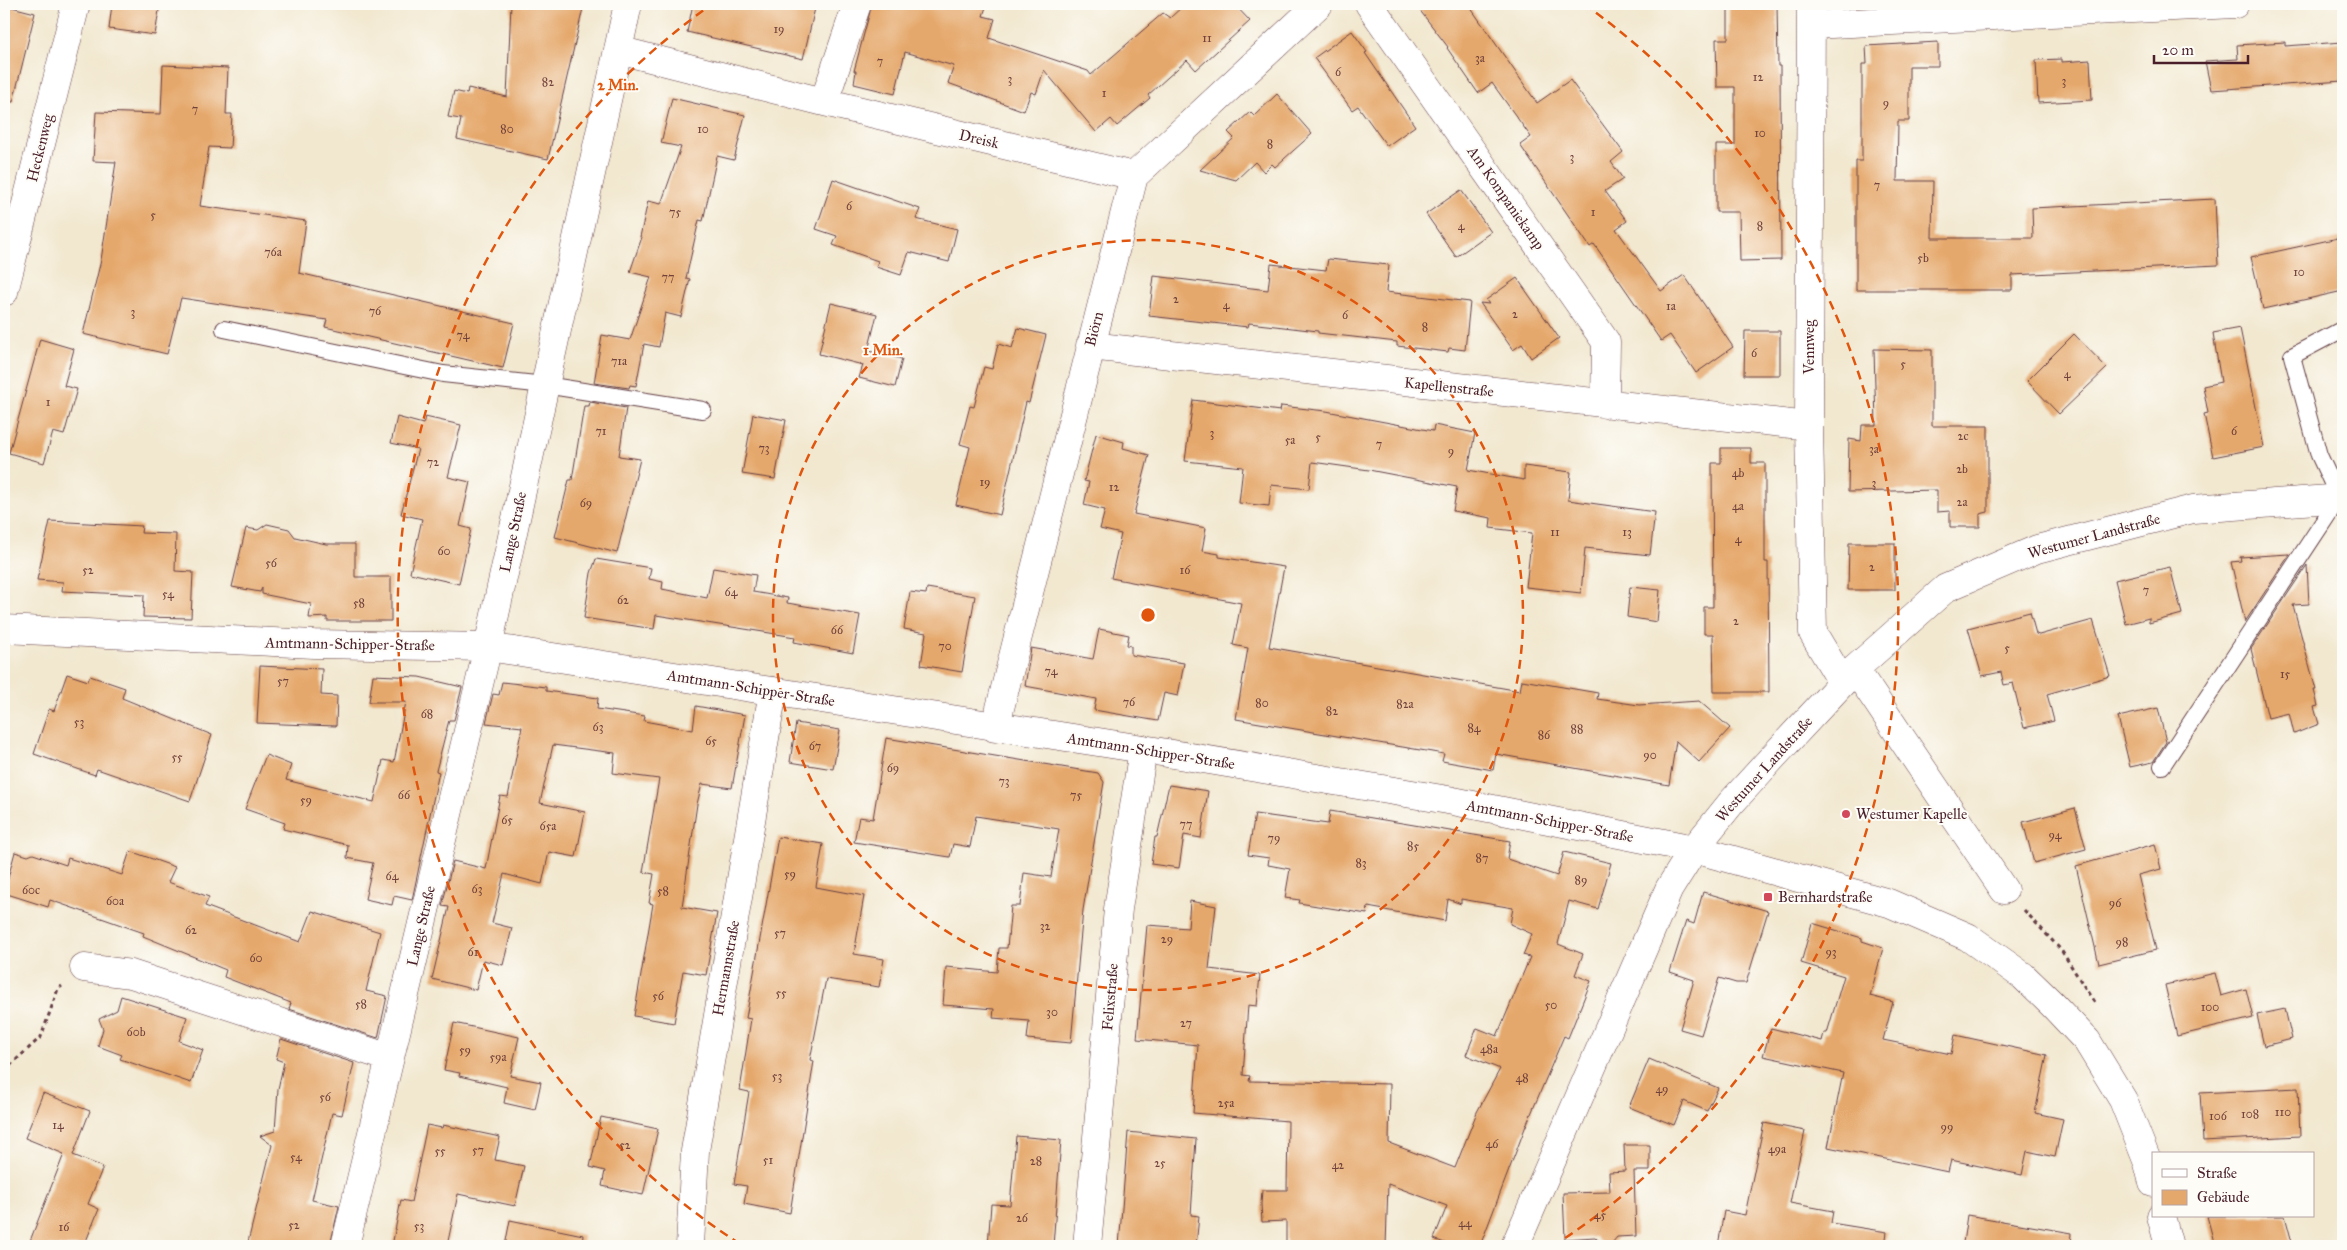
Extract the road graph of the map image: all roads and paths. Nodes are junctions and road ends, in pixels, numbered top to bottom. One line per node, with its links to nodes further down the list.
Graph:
1 (76, 4): 11 (street, Heckenweg)
2 (628, 4): 8 (street, Lange Straße)
3 (857, 4): 9 (street)
4 (1319, 4): 10 (street)
5 (1369, 4): 16 (street, Am Kompaniekamp)
6 (2236, 4): 7 (street)
7 (1811, 14): 18 (street, Vennweg)
8 (618, 50): 9 (street, Dreisk); 15 (street, Lange Straße)
9 (824, 102): 10 (street, Dreisk)
10 (1134, 176): 14 (street, Biörn)
11 (4, 292)
12 (2343, 329): 19 (lane)
13 (224, 330): 15 (lane)
14 (1090, 346): 16 (street, Kapellenstraße); 24 (street, Biörn)
15 (545, 385): 17 (lane); 21 (street, Lange Straße)
16 (1605, 404): 18 (street, Kapellenstraße)
17 (703, 410)
18 (1809, 426): 22 (street, Vennweg)
19 (2341, 498): 22 (street, Westumer Landstraße); 26 (lane)
20 (4, 629): 21 (street, Amtmann-Schipper-Straße)
21 (488, 647): 23 (street, Amtmann-Schipper-Straße); 30 (street, Lange Straße)
22 (1849, 675): 27 (street, Westumer Landstraße); 28 (street)
23 (773, 691): 24 (street, Amtmann-Schipper-Straße); 35 (street, Hermannstraße)
24 (995, 728): 25 (street, Amtmann-Schipper-Straße)
25 (1143, 749): 27 (street, Amtmann-Schipper-Straße); 36 (street, Felixstraße)
26 (2162, 766)
27 (1694, 849): 32 (street, Amtmann-Schipper-Straße); 37 (street)
28 (2004, 890)
29 (84, 968): 30 (street); 31 (path)
30 (390, 1058): 34 (street, Lange Straße)
31 (4, 1071)
32 (2152, 1179)
33 (2162, 1218): 38 (street)
34 (345, 1246)
35 (690, 1246)
36 (1087, 1246)
37 (1514, 1246)
38 (2169, 1246)

